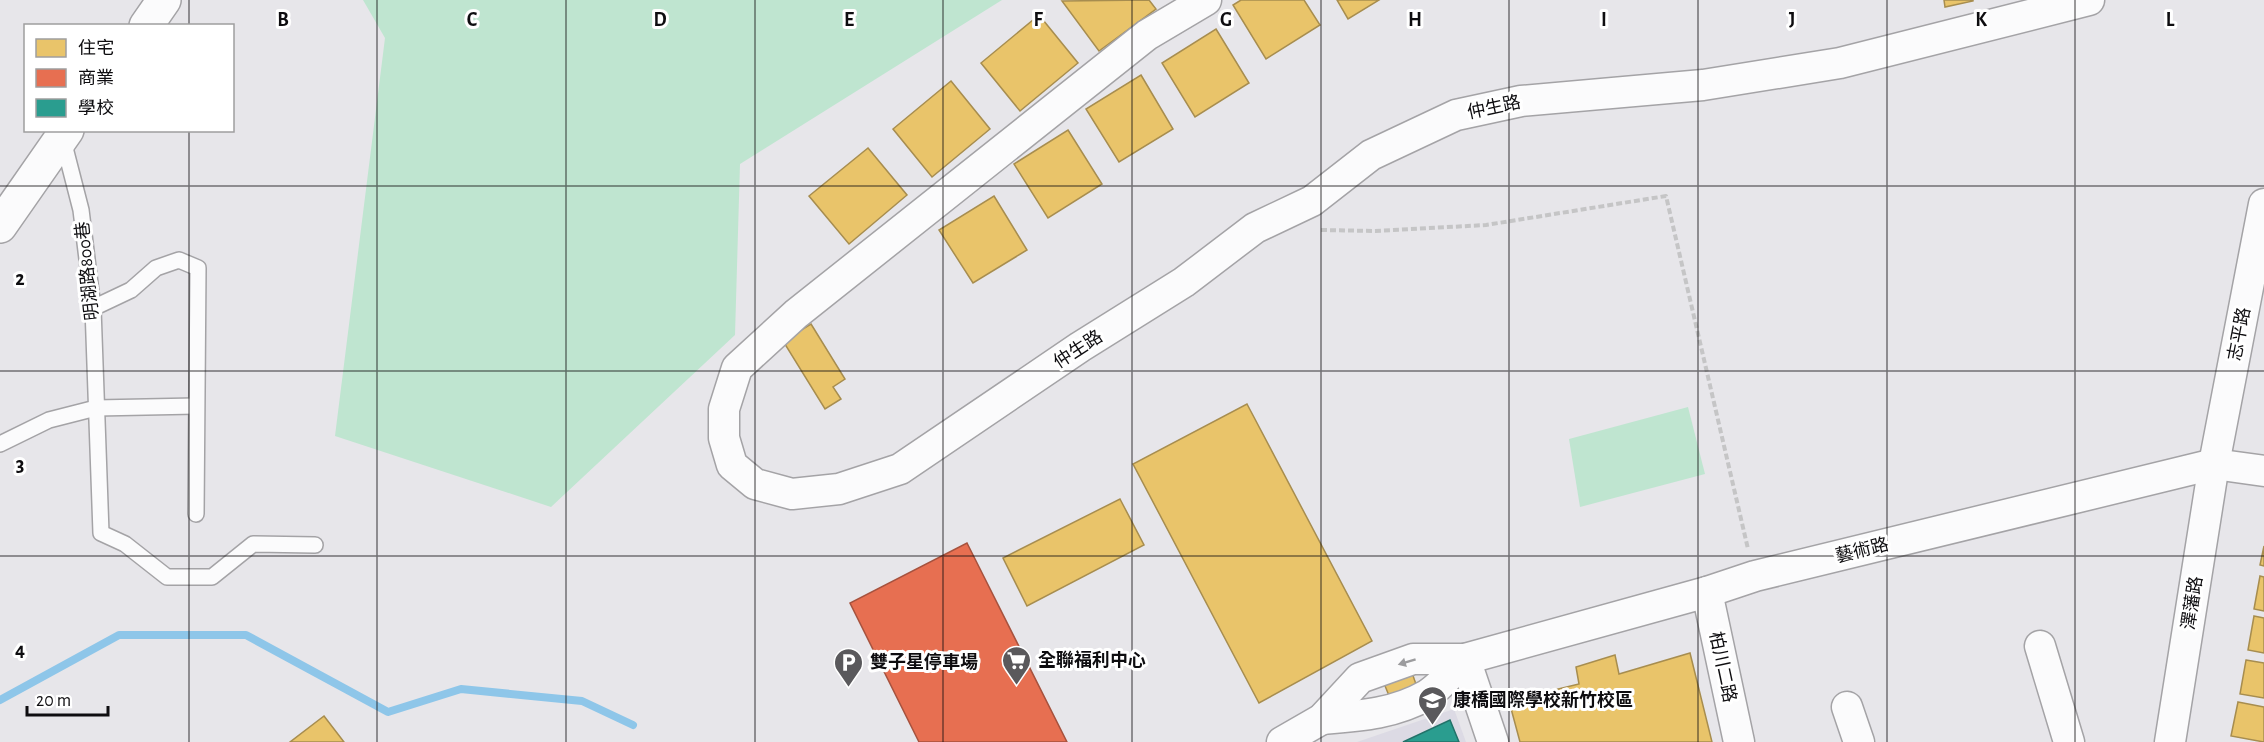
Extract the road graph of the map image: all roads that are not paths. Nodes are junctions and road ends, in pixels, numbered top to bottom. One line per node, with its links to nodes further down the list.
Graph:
1 (164, 0): 4 (street)
2 (1206, 0): 3 (street, 仲生路)
3 (2089, 0)
4 (147, 24)
5 (64, 134): 7 (street); 8 (lane, 明湖路800巷)
6 (2264, 204): 12 (street, 志平路)
7 (0, 226)
8 (93, 308): 9 (lane); 10 (lane, 明湖路800巷)
9 (196, 406): 10 (lane); 14 (lane)
10 (96, 408): 11 (lane); 15 (lane, 明湖路800巷)
11 (0, 444)
12 (2214, 464): 13 (street, 藝術路); 16 (street, 藝術路); 26 (street, 澤藩路)
13 (2264, 471)
14 (196, 514)
15 (315, 545)
16 (1707, 592): 18 (street, 藝術路); 23 (street, 柏川二路)
17 (2040, 646): 25 (street)
18 (1465, 659): 20 (street, 藝術路); 20 (street, 藝術路, one-way to 20); 22 (street)
19 (1847, 707): 24 (street)
20 (1322, 719): 21 (street, 藝術路)
21 (1282, 742)
22 (1493, 742)
23 (1739, 742)
24 (1859, 742)
25 (2069, 742)
26 (2170, 742)

